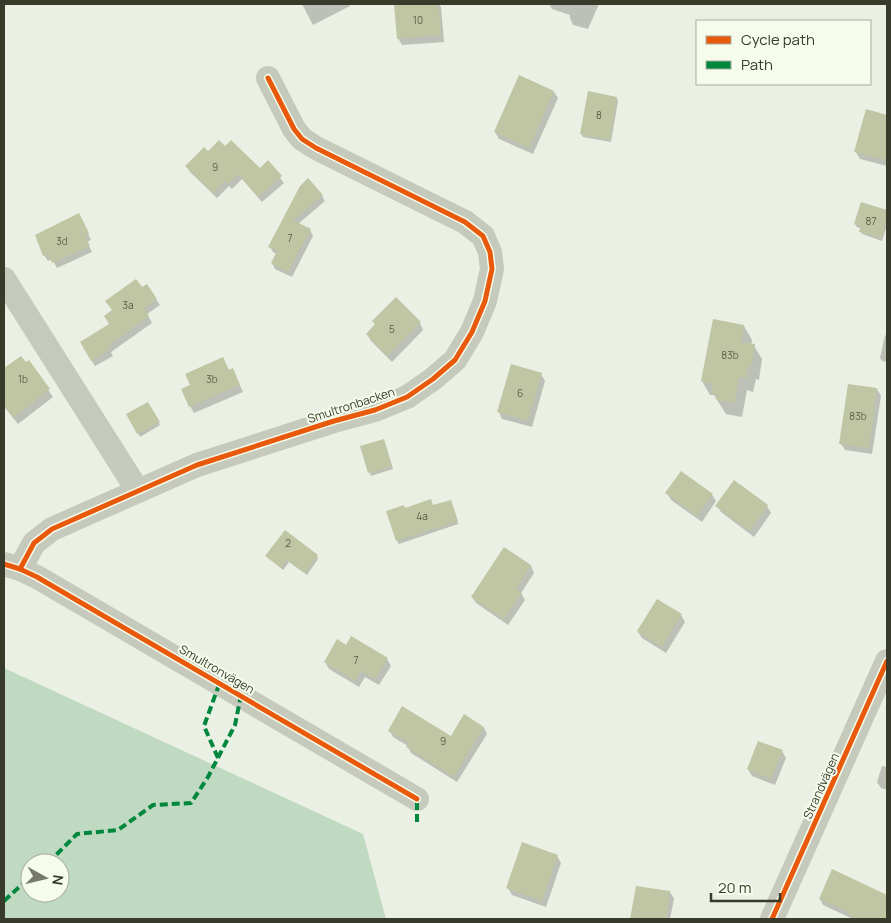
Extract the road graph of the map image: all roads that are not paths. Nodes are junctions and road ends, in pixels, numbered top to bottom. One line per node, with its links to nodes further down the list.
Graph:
1 (268, 78): 3 (street, Smultronbacken)
2 (4, 278): 3 (street)
3 (138, 491): 4 (street, Smultronbacken)
4 (12, 567): 6 (street, Smultronvägen)
5 (887, 661): 7 (street, Strandvägen)
6 (417, 799)
7 (772, 919)

